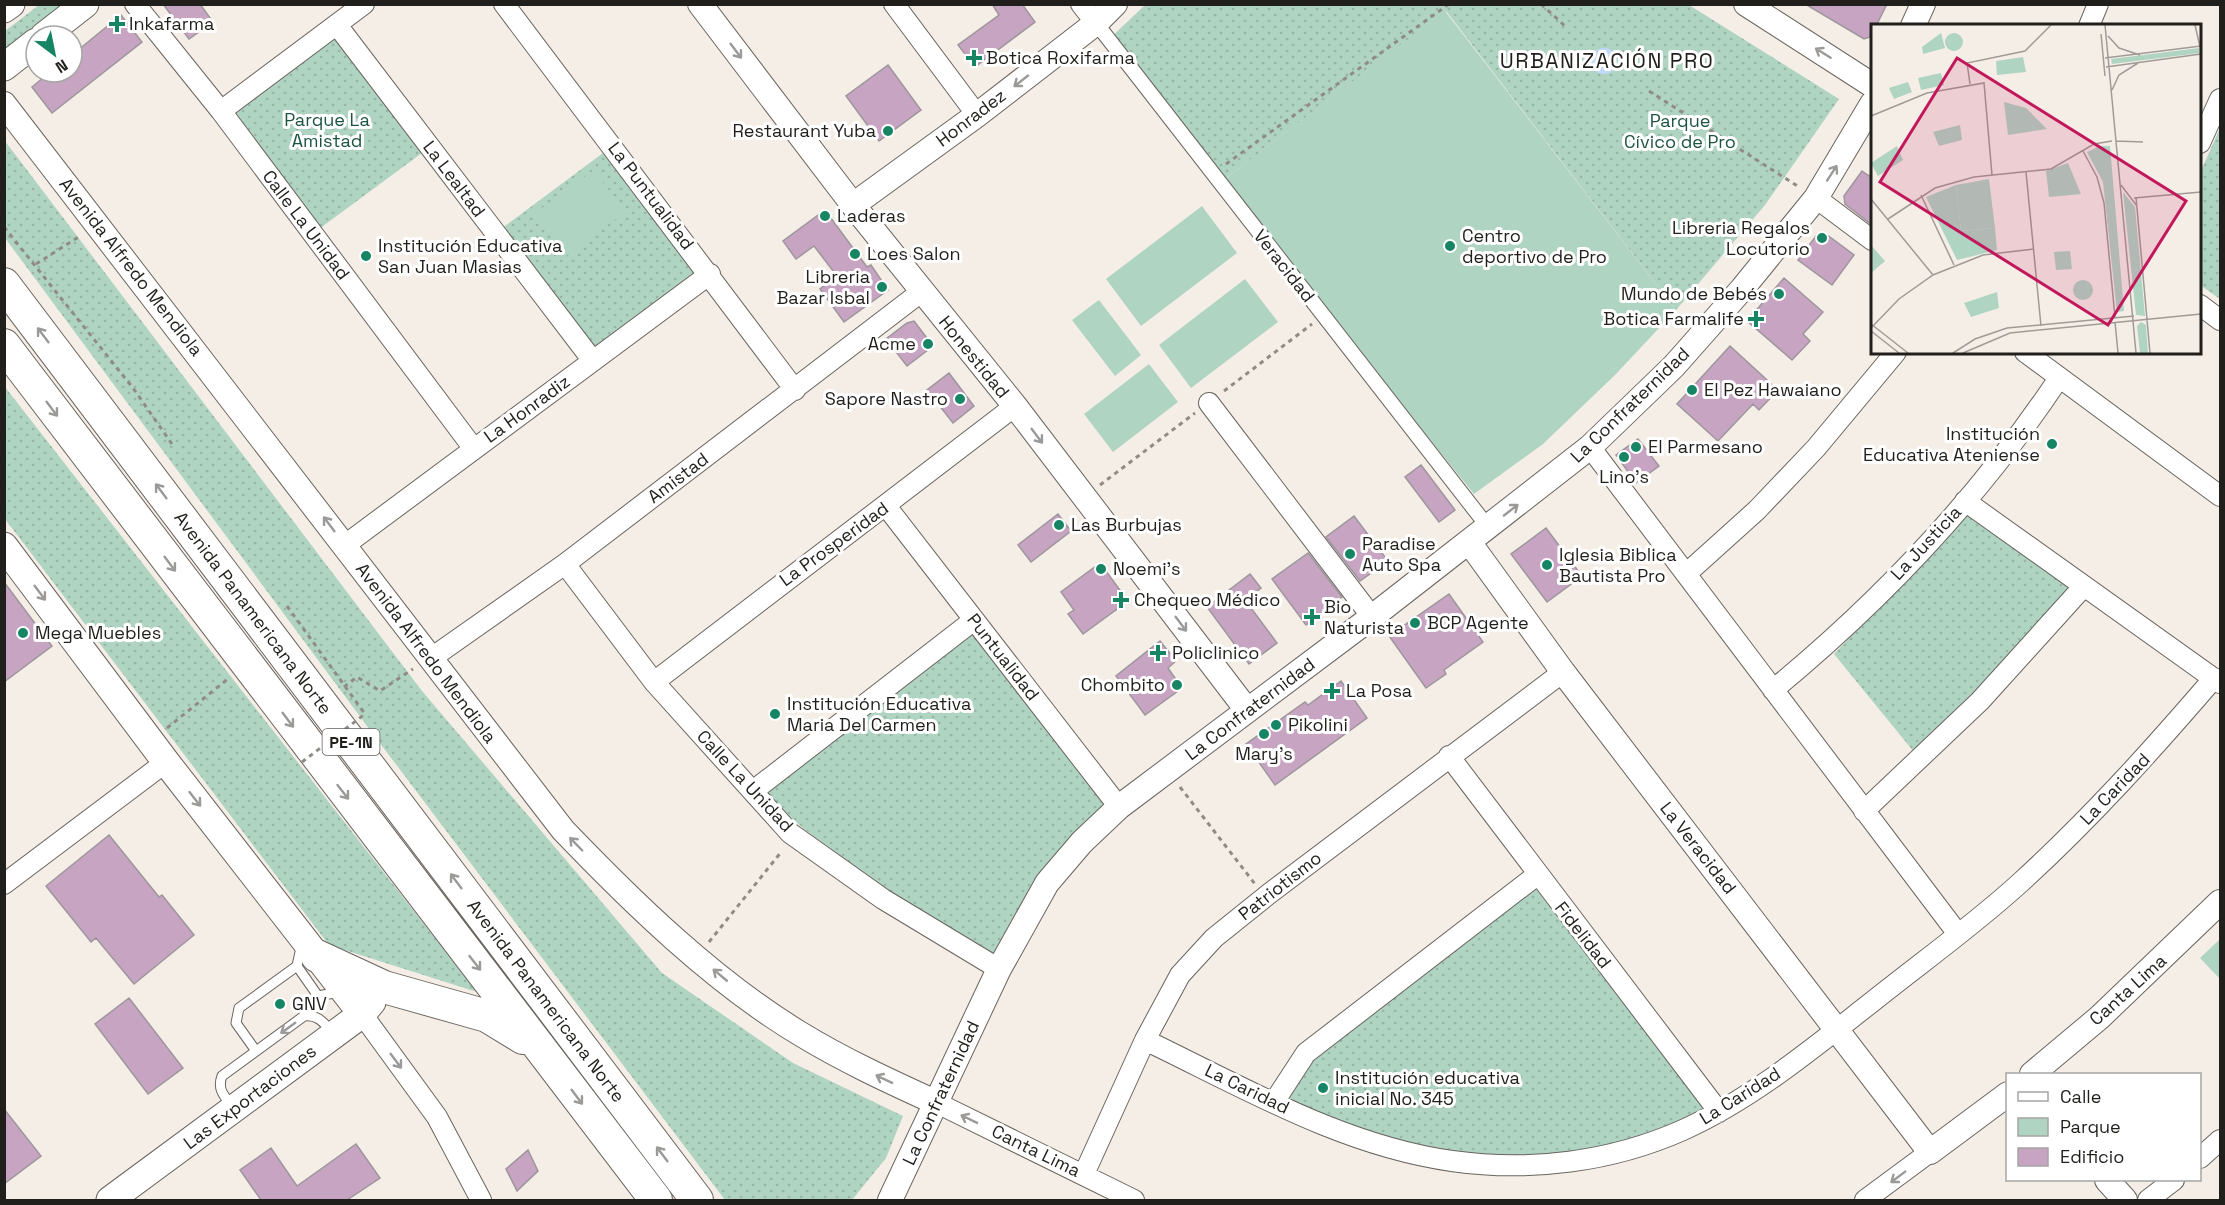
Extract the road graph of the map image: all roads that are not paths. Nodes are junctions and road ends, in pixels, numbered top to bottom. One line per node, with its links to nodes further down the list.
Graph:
1 (11, 4): 12 (main road)
2 (85, 4): 14 (main road)
3 (135, 4): 24 (street, Calle La Unidad)
4 (364, 4): 17 (street)
5 (504, 4): 30 (street, La Puntualidad)
6 (700, 4): 28 (street, Honestidad, one-way to 28)
7 (894, 4): 25 (street)
8 (1115, 4): 13 (street, Honradez)
9 (1746, 4): 20 (street, one-way to 9)
10 (1923, 4): 15 (street)
11 (2098, 4): 16 (street)
12 (4, 9)
13 (1088, 14): 25 (street, Honradez, one-way to 25); 48 (street, Veracidad)
14 (59, 24)
15 (1914, 24)
16 (2090, 24)
17 (337, 25): 24 (street); 38 (street, La Lealtad)
18 (24, 51): 19 (main road)
19 (4, 66)
20 (1871, 84)
21 (2220, 99): 26 (street)
22 (4, 104): 50 (street, Avenida Alfredo Mendiola, one-way to 22)
23 (1871, 106): 27 (street, La Confraternidad, one-way to 23)
24 (221, 111): 44 (street, Calle La Unidad)
25 (977, 115): 28 (street, Honradez)
26 (2201, 139)
27 (1816, 198): 29 (street); 43 (street, La Confraternidad)
28 (853, 205): 32 (street, Honestidad)
29 (1871, 239)
30 (710, 274): 38 (street, La Honradiz); 40 (street, La Puntualidad)
31 (4, 284): 98 (highway, Avenida Panamericana Norte / PE-1N, one-way to 31)
32 (921, 292): 40 (street, Amistad); 42 (street, Honestidad)
33 (2201, 306): 34 (street)
34 (2220, 320)
35 (4, 345): 81 (highway, Avenida Panamericana Norte / PE-1N, one-way to 81)
36 (1894, 354): 53 (street)
37 (2028, 354): 39 (street)
38 (593, 361): 44 (street, La Honradiz)
39 (2059, 378): 45 (street); 46 (street, La Justicia)
40 (795, 390): 52 (street, Amistad)
41 (1209, 403): 55 (street)
42 (1015, 406): 47 (street, La Prosperidad); 62 (street, Honestidad, one-way to 62)
43 (1590, 447): 48 (street, La Confraternidad, one-way to 43); 53 (street)
44 (474, 449): 50 (street, La Honradiz)
45 (2220, 496)
46 (1965, 501): 54 (street); 61 (street, La Justicia)
47 (886, 506): 56 (street, Puntualidad); 60 (street, La Prosperidad)
48 (1488, 527): 49 (street, La Confraternidad)
49 (1469, 542): 55 (street, La Confraternidad); 58 (street, La Veracidad)
50 (345, 545): 57 (street, Avenida Alfredo Mendiola)
51 (4, 546): 63 (main road, one-way to 63)
52 (565, 564): 57 (street, Amistad); 60 (street, Calle La Unidad)
53 (1686, 574): 61 (street)
54 (2084, 586): 59 (street); 67 (street)
55 (1372, 617): 62 (street, La Confraternidad)
56 (974, 620): 65 (street); 66 (street, Puntualidad)
57 (430, 659): 86 (street, Avenida Alfredo Mendiola, one-way to 57)
58 (1563, 672): 64 (street, Patriotismo); 78 (street, La Veracidad)
59 (2217, 680): 71 (street, La Caridad)
60 (654, 682): 65 (street, Calle La Unidad)
61 (1773, 690): 67 (street)
62 (1247, 710): 66 (street, La Confraternidad)
63 (158, 752): 69 (street); 72 (main road, one-way to 72)
64 (1449, 756): 68 (street, Fidelidad); 80 (street, Patriotismo)
65 (753, 791): 73 (street, Calle La Unidad)
66 (1119, 807): 73 (street, La Confraternidad)
67 (1864, 810): 71 (street)
68 (1537, 875): 85 (street); 88 (street, Fidelidad)
69 (4, 884)
70 (2220, 902): 83 (street, Canta Lima)
71 (1958, 934): 78 (street, La Caridad)
72 (306, 953): 74 (highway); 75 (main road); 82 (lane)
73 (999, 969): 86 (street, La Confraternidad)
74 (384, 987): 76 (main road, Las Exportaciones); 81 (highway)
75 (331, 994): 76 (main road); 77 (lane)
76 (362, 1014): 79 (main road, Las Exportaciones); 96 (street, one-way to 96)
77 (311, 1015): 79 (lane); 82 (lane, one-way to 82)
78 (1837, 1029): 88 (street, La Caridad); 90 (street, La Veracidad)
79 (334, 1035): 87 (main road, Las Exportaciones)
80 (1145, 1040): 85 (street, La Caridad); 92 (street, Patriotismo)
81 (542, 1050): 97 (highway, Avenida Panamericana Norte / PE-1N, one-way to 97)
82 (256, 1051): 87 (lane)
83 (2033, 1073)
84 (2006, 1095): 90 (street)
85 (1274, 1102): 88 (street, La Caridad)
86 (938, 1104): 92 (street, Canta Lima, one-way to 86); 99 (street, La Confraternidad)
87 (234, 1110): 95 (main road, Las Exportaciones)
88 (1719, 1112)
89 (2220, 1140): 91 (street)
90 (1930, 1152): 101 (street, one-way to 101)
91 (2201, 1156)
92 (1084, 1174): 100 (street, Canta Lima)
93 (2109, 1181): 102 (street)
94 (2172, 1181): 103 (street)
95 (111, 1200)
96 (481, 1200)
97 (656, 1200)
98 (697, 1200)
99 (890, 1200)
100 (1134, 1200)
101 (1865, 1200)
102 (2125, 1200)
103 (2148, 1200)

